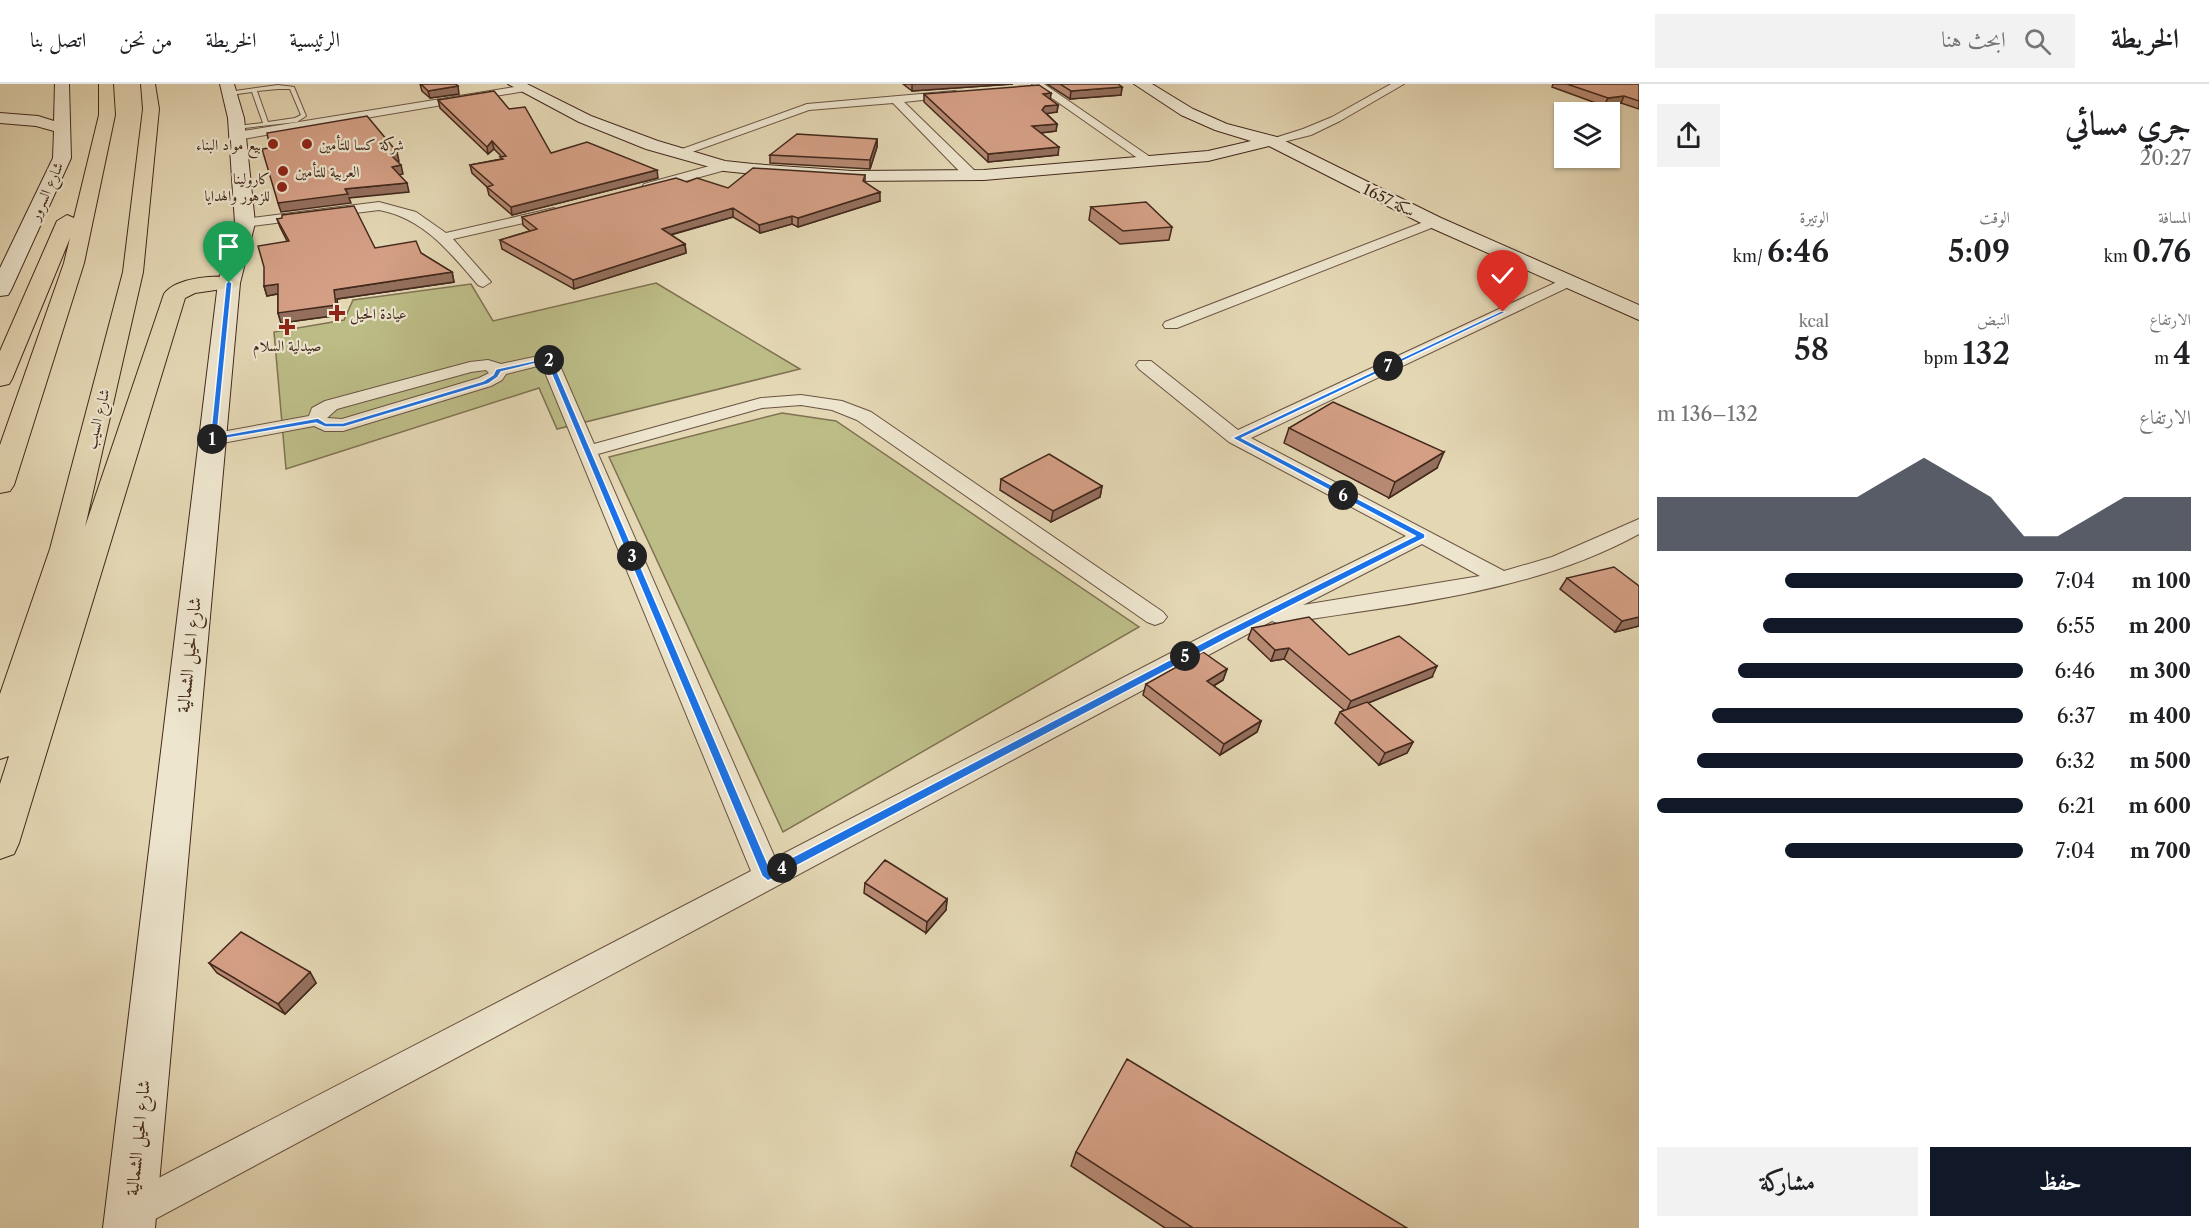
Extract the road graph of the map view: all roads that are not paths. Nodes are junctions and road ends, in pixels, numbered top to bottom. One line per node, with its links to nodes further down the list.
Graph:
1 (106, 84): 22 (highway)
2 (148, 84): 45 (highway, شارع السيب)
3 (1141, 84): 17 (street, سكة 1657)
4 (1399, 84): 17 (street)
5 (54, 86): 12 (street, شارع السرور)
6 (518, 86): 16 (street); 18 (street)
7 (1036, 86): 19 (street)
8 (237, 89): 16 (street, شارع الحيل الشمالية); 16 (lane)
9 (962, 93): 10 (street)
10 (894, 98): 18 (street); 21 (street)
11 (27, 103): 13 (street)
12 (63, 105): 13 (street); 15 (street, شارع السرور)
13 (0, 112)
14 (0, 118): 15 (street)
15 (63, 129): 31 (street, شارع السرور)
16 (247, 129): 26 (street, شارع الحيل الشمالية)
17 (1271, 141): 19 (street); 25 (street, سكة 1657)
18 (677, 153): 20 (street)
19 (1150, 162): 21 (street)
20 (724, 166): 21 (street); 23 (street)
21 (971, 175)
22 (94, 177): 35 (highway); 39 (highway)
23 (636, 191)
24 (570, 208): 27 (street)
25 (1434, 222): 28 (street, سكة 1657); 33 (street)
26 (245, 223): 27 (street); 30 (street, شارع الحيل الشمالية)
27 (445, 237): 29 (street)
28 (1570, 281): 32 (street, سكة 1657); 36 (street)
29 (483, 282)
30 (229, 283): 37 (street, شارع الحيل الشمالية); 46 (highway)
31 (0, 291)
32 (1639, 313)
33 (1171, 325)
34 (1145, 364): 36 (street)
35 (0, 379)
36 (1236, 438): 41 (street)
37 (212, 439): 38 (street); 48 (street, شارع الحيل الشمالية)
38 (588, 451): 43 (street); 47 (street)
39 (0, 485)
40 (1639, 525): 42 (street)
41 (1422, 536): 42 (street); 44 (street)
42 (1500, 578): 44 (street)
43 (1155, 617)
44 (1254, 620): 47 (street)
45 (0, 746)
46 (0, 843)
47 (768, 876): 48 (street)
48 (130, 1220)

